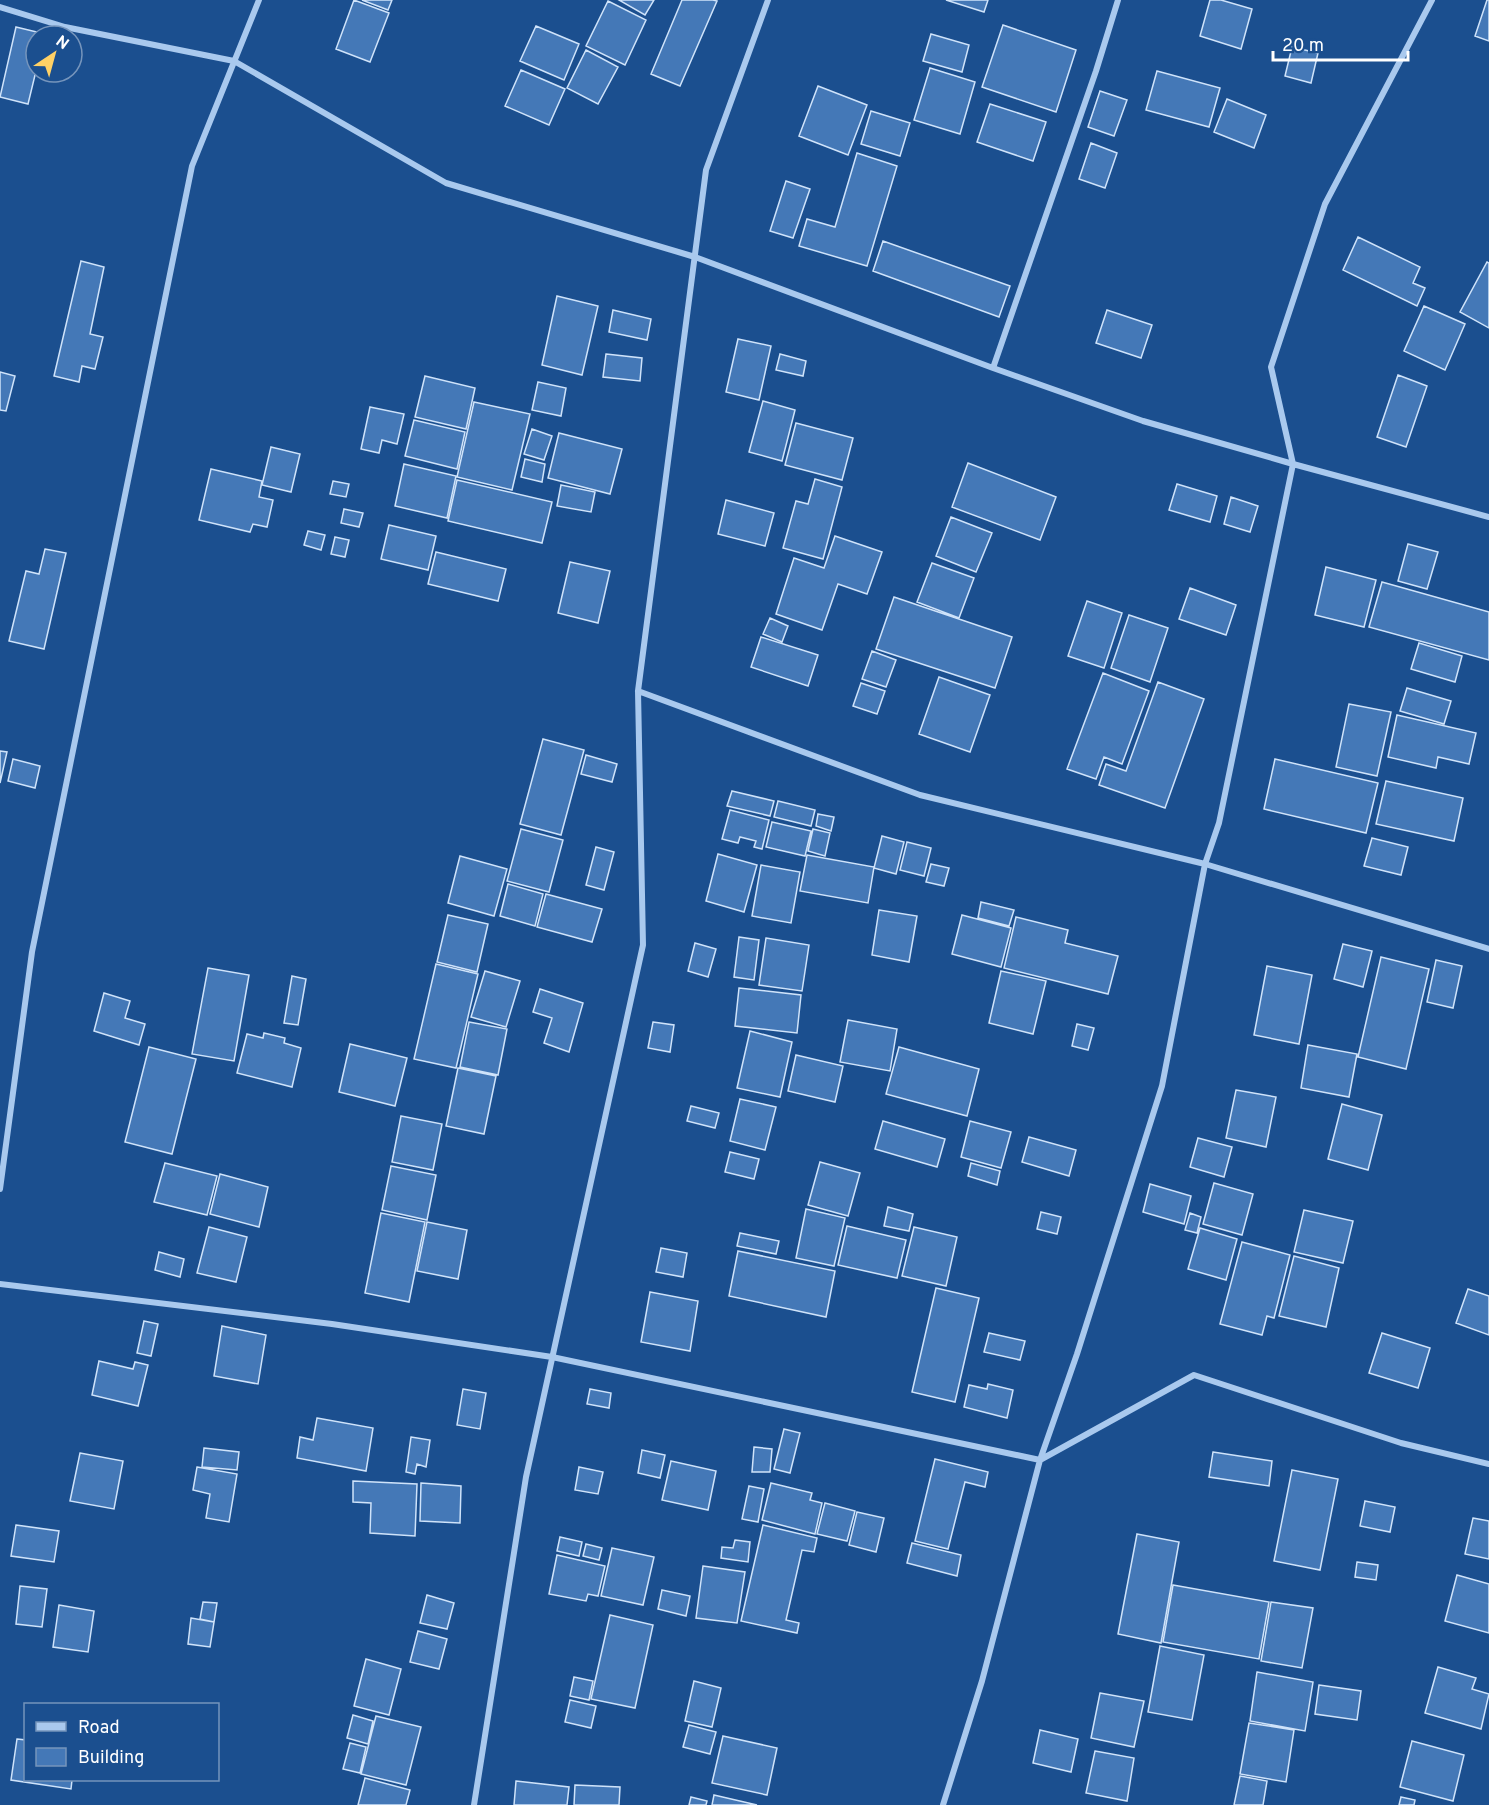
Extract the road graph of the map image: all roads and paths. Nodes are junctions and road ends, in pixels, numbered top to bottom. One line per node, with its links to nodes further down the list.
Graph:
1 (259, 0): 6 (street)
2 (768, 0): 7 (street)
3 (1118, 0): 8 (street)
4 (1432, 0): 9 (street)
5 (0, 7): 6 (street)
6 (234, 61): 7 (street); 14 (street)
7 (695, 257): 8 (street); 11 (street)
8 (993, 368): 9 (street)
9 (1293, 464): 10 (street); 12 (street)
10 (1489, 517)
11 (638, 691): 12 (street); 16 (street)
12 (1205, 864): 13 (street); 17 (street)
13 (1489, 949)
14 (0, 1189)
15 (0, 1284): 16 (street)
16 (552, 1357): 17 (street); 19 (street)
17 (1040, 1460): 18 (street); 20 (street)
18 (1489, 1464)
19 (474, 1805)
20 (943, 1805)

